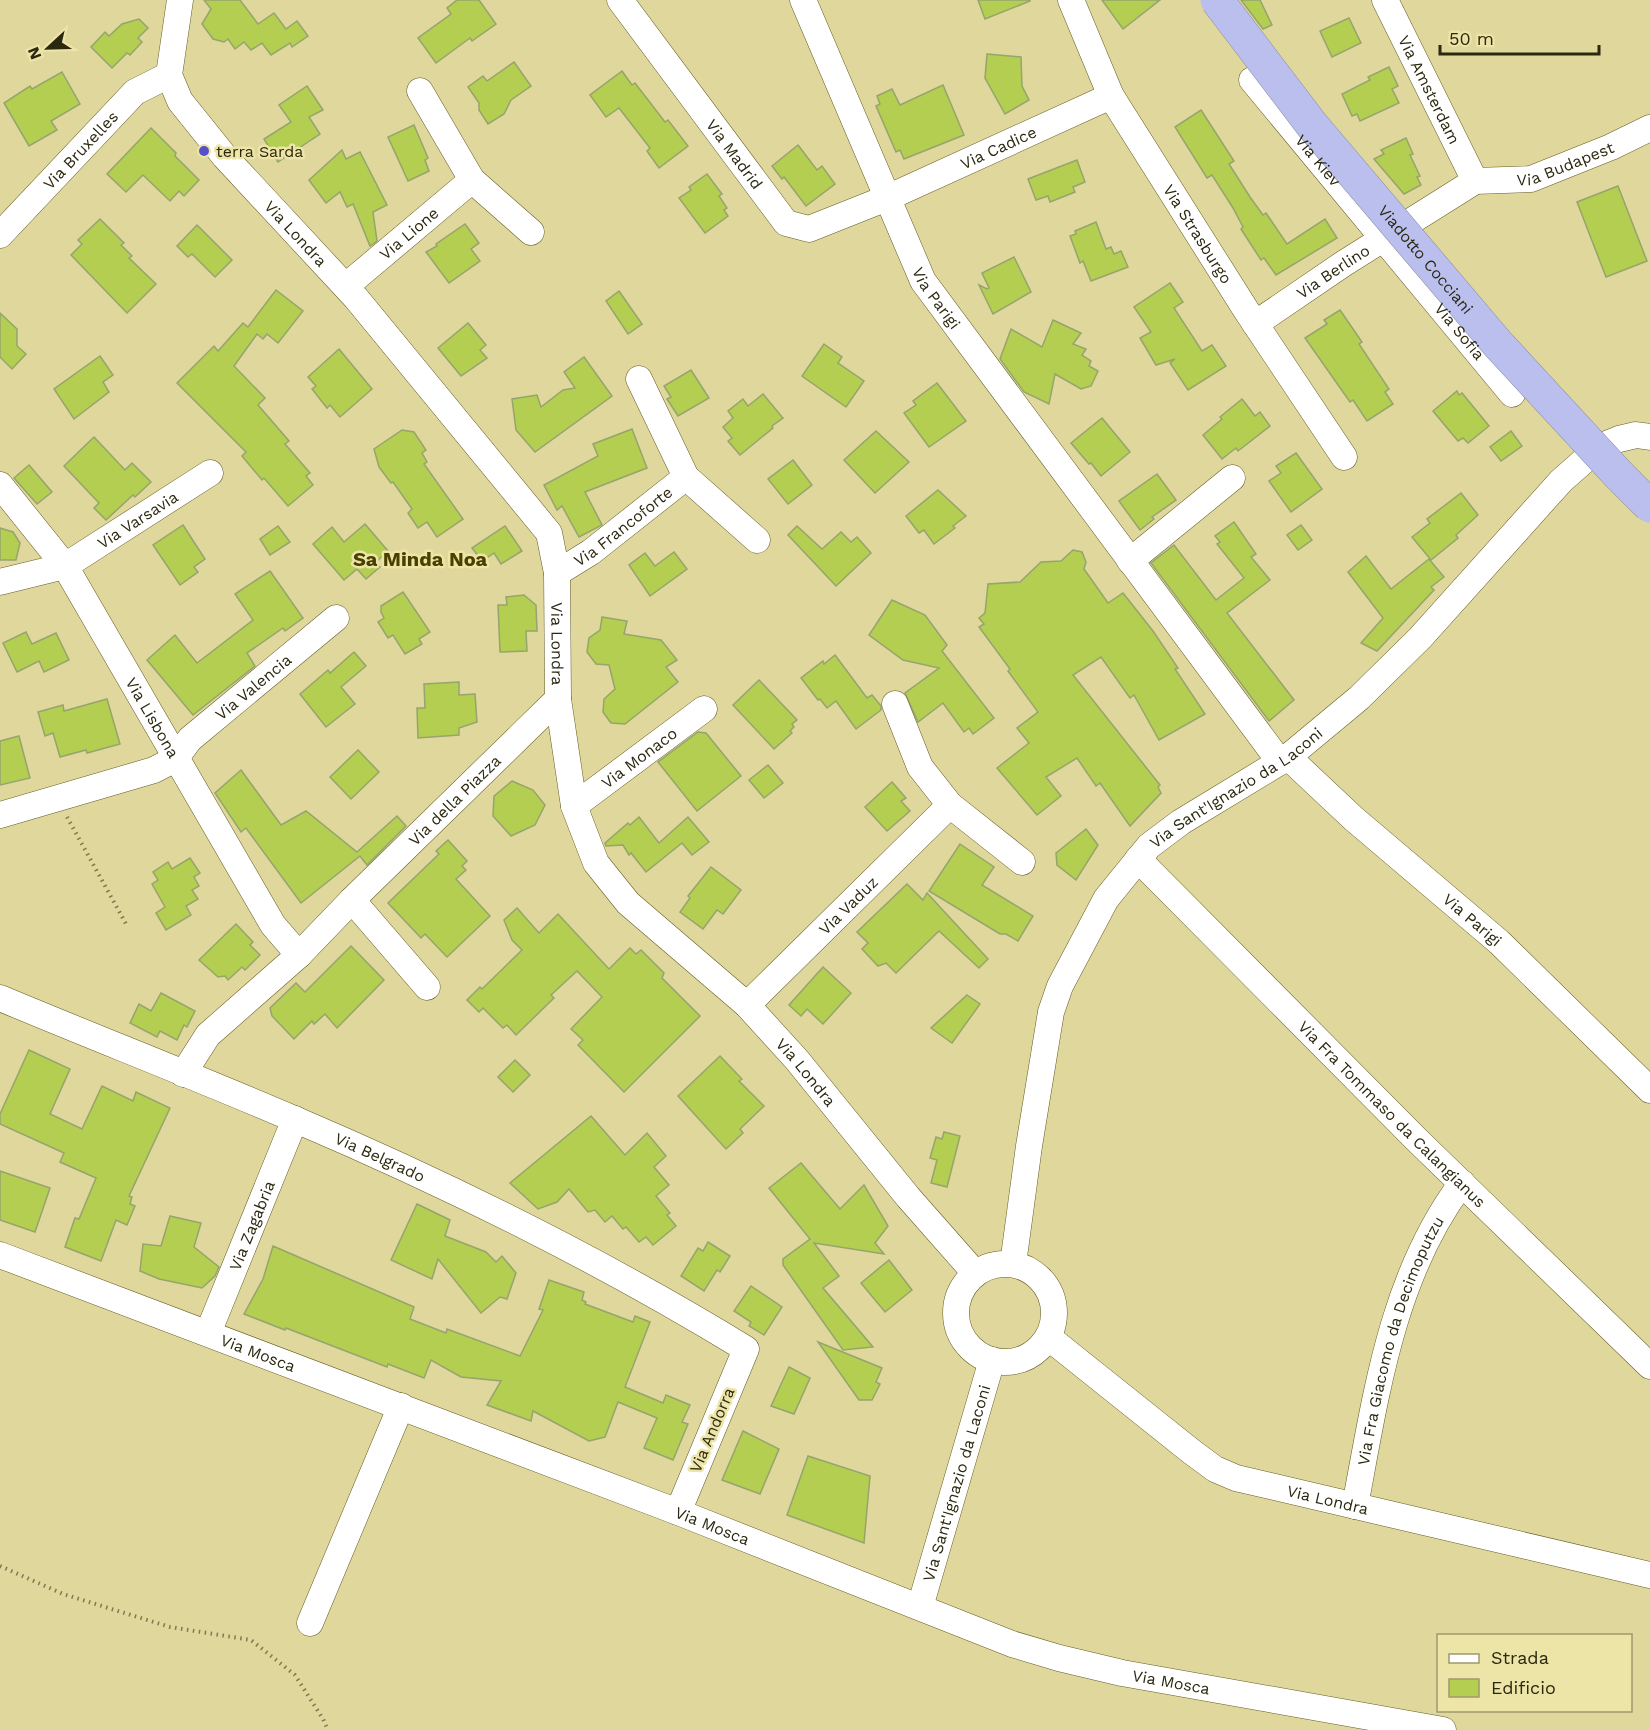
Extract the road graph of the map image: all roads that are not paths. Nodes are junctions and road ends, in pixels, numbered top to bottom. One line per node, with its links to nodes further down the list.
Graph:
1 (180, 0): 7 (street)
2 (620, 0): 14 (street, Via Madrid)
3 (803, 0): 14 (street, Via Parigi)
4 (1071, 0): 10 (street, Via Strasburgo)
5 (1217, 0): 28 (highway, Viadotto Cocciani, bridge)
6 (1385, 0): 13 (street, Via Amsterdam)
7 (169, 75): 16 (street, Via Bruxelles); 18 (street, Via Londra)
8 (1252, 80): 17 (street, Via Kiev)
9 (420, 91): 12 (street)
10 (1111, 96): 14 (street, Via Cadice); 19 (street, Via Strasburgo)
11 (1650, 128): 13 (street, Via Budapest)
12 (472, 180): 15 (street); 18 (street, Via Lione)
13 (1474, 181): 17 (street, Via Berlino)
14 (887, 198): 30 (street, Via Parigi)
15 (531, 232)
16 (0, 235)
17 (1383, 239): 19 (street, Via Berlino); 21 (street, Via Sofia)
18 (346, 286): 32 (street, Via Londra)
19 (1255, 324): 23 (street, Via Strasburgo)
20 (639, 379): 25 (street, Via Francoforte)
21 (1512, 394)
22 (1650, 437): 39 (street, Via Sant'Ignazio da Laconi)
23 (1344, 457)
24 (210, 473): 31 (street, Via Varsavia)
25 (686, 477): 29 (street, Via Francoforte); 32 (street, Via Francoforte)
26 (1232, 478): 30 (street)
27 (0, 485): 31 (street, Via Lisbona)
28 (1650, 506)
29 (757, 540)
30 (1130, 561): 39 (street, Via Parigi)
31 (65, 566): 33 (street, Via Varsavia); 38 (street, Via Lisbona)
32 (557, 573): 35 (street, Via Londra)
33 (0, 582)
34 (336, 618): 38 (street, Via Valencia)
35 (558, 699): 41 (street, Via Londra); 45 (street, Via della Piazza)
36 (895, 704): 40 (street)
37 (704, 709): 41 (street, Via Monaco)
38 (175, 759): 42 (street); 46 (street, Via Lisbona)
39 (1284, 759): 43 (street, Via Sant'Ignazio da Laconi); 51 (street, Via Parigi)
40 (950, 805): 44 (street); 49 (street, Via Vaduz)
41 (574, 806): 49 (street, Via Londra)
42 (0, 815)
43 (1138, 860): 53 (street, Via Fra Tommaso da Calangianus); 55 (street, Via Sant'Ignazio da Laconi)
44 (1022, 862)
45 (352, 900): 46 (street, Via della Piazza); 47 (street)
46 (299, 955): 50 (street, Via della Piazza)
47 (427, 987)
48 (0, 998): 50 (street, Via Belgrado)
49 (747, 1005): 56 (street, Via Londra)
50 (183, 1074): 52 (street, Via Belgrado)
51 (1650, 1090)
52 (295, 1119): 57 (street, Via Zagabria); 59 (street, Via Belgrado)
53 (1462, 1183): 61 (street, Via Fra Tommaso da Calangianus); 63 (street, Via Fra Giacomo da Decimoputzu)
54 (0, 1255): 57 (street, Via Mosca)
55 (1013, 1264): 56 (street); 58 (street)
56 (975, 1274): 60 (street)
57 (208, 1333): 62 (street, Via Mosca)
58 (1048, 1336): 60 (street); 63 (street, Via Londra)
59 (746, 1349): 64 (street, Via Andorra)
60 (992, 1360): 66 (street, Via Sant'Ignazio da Laconi)
61 (1650, 1366)
62 (401, 1406): 64 (street, Via Mosca); 67 (street)
63 (1355, 1506): 65 (street, Via Londra)
64 (678, 1512): 66 (street, Via Mosca)
65 (1650, 1575)
66 (920, 1607): 68 (street, Via Mosca)
67 (310, 1623)
68 (1443, 1730)

